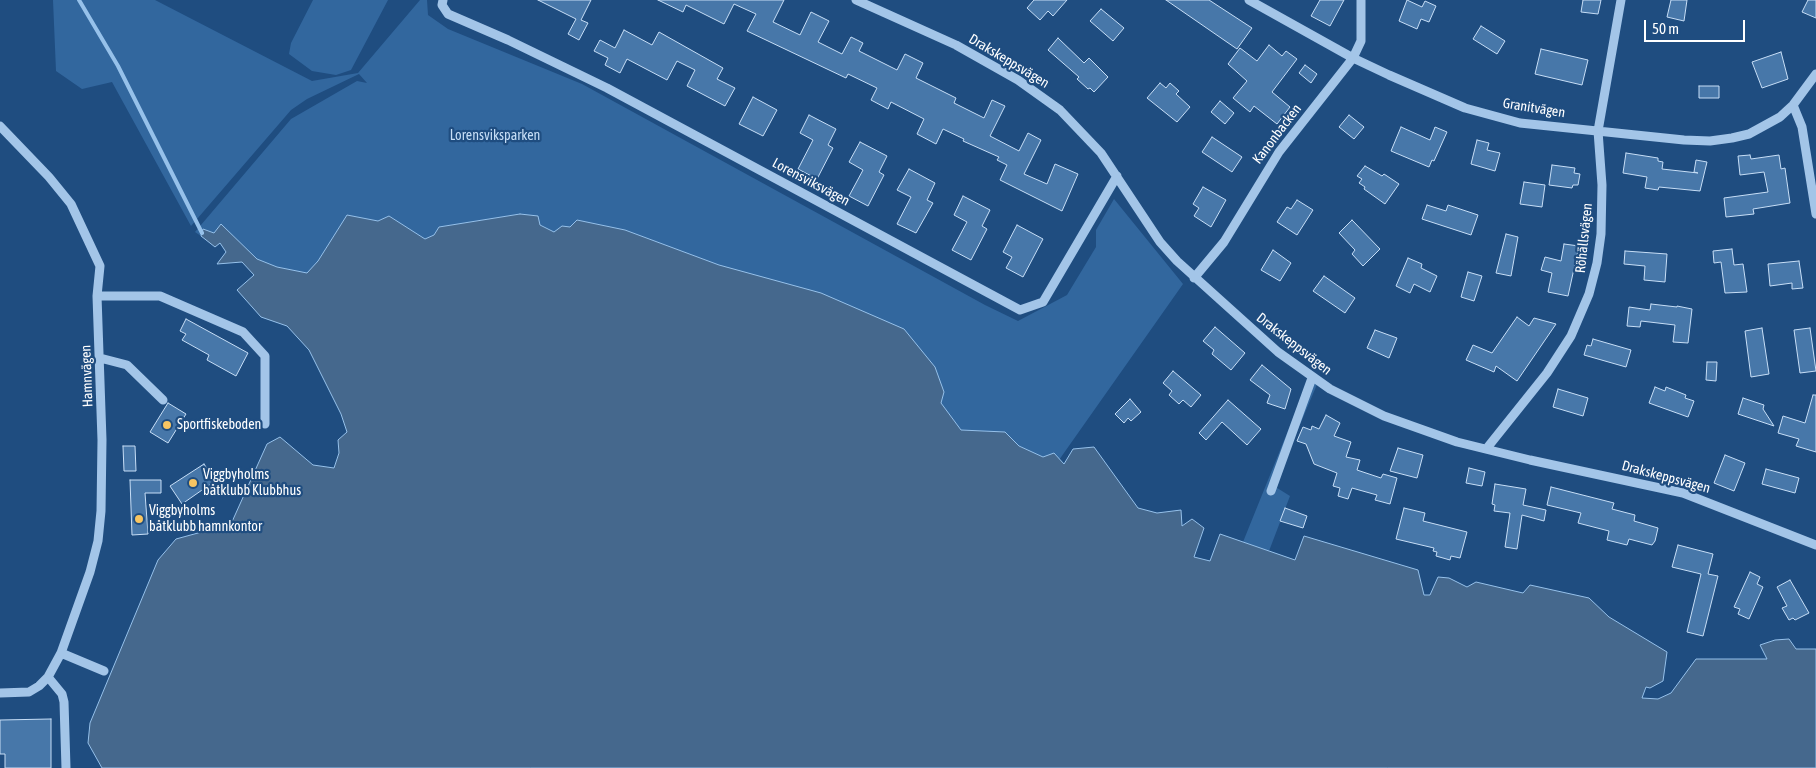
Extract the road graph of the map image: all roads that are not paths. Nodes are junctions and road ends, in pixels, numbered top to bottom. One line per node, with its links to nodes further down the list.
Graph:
1 (443, 0): 11 (street, Lorensviksvägen)
2 (856, 0): 11 (street, Drakskeppsvägen)
3 (1249, 0): 6 (street, Granitvägen)
4 (1361, 0): 6 (street, Kanonbacken)
5 (1620, 0): 10 (street, Röhällsvägen)
6 (1354, 58): 10 (street, Granitvägen); 13 (street, Kanonbacken)
7 (1816, 74): 8 (street, Granitvägen)
8 (1793, 105): 10 (street, Granitvägen); 12 (street)
9 (0, 126): 14 (street, Hamnvägen)
10 (1598, 131): 19 (street, Röhällsvägen)
11 (1117, 176): 13 (street, Drakskeppsvägen)
12 (1816, 214)
13 (1194, 278): 16 (street, Drakskeppsvägen)
14 (97, 296): 15 (street, Hamnvägen); 18 (street)
15 (100, 358): 17 (street); 22 (street, Hamnvägen)
16 (1312, 378): 19 (street, Drakskeppsvägen); 20 (street)
17 (163, 400)
18 (265, 424)
19 (1487, 448): 21 (street, Drakskeppsvägen)
20 (1271, 491)
21 (1816, 544)
22 (61, 653): 23 (street); 24 (street, Hamnvägen)
23 (104, 671)
24 (48, 677): 25 (street, Hamnvägen); 26 (street)
25 (0, 693)
26 (66, 768)

